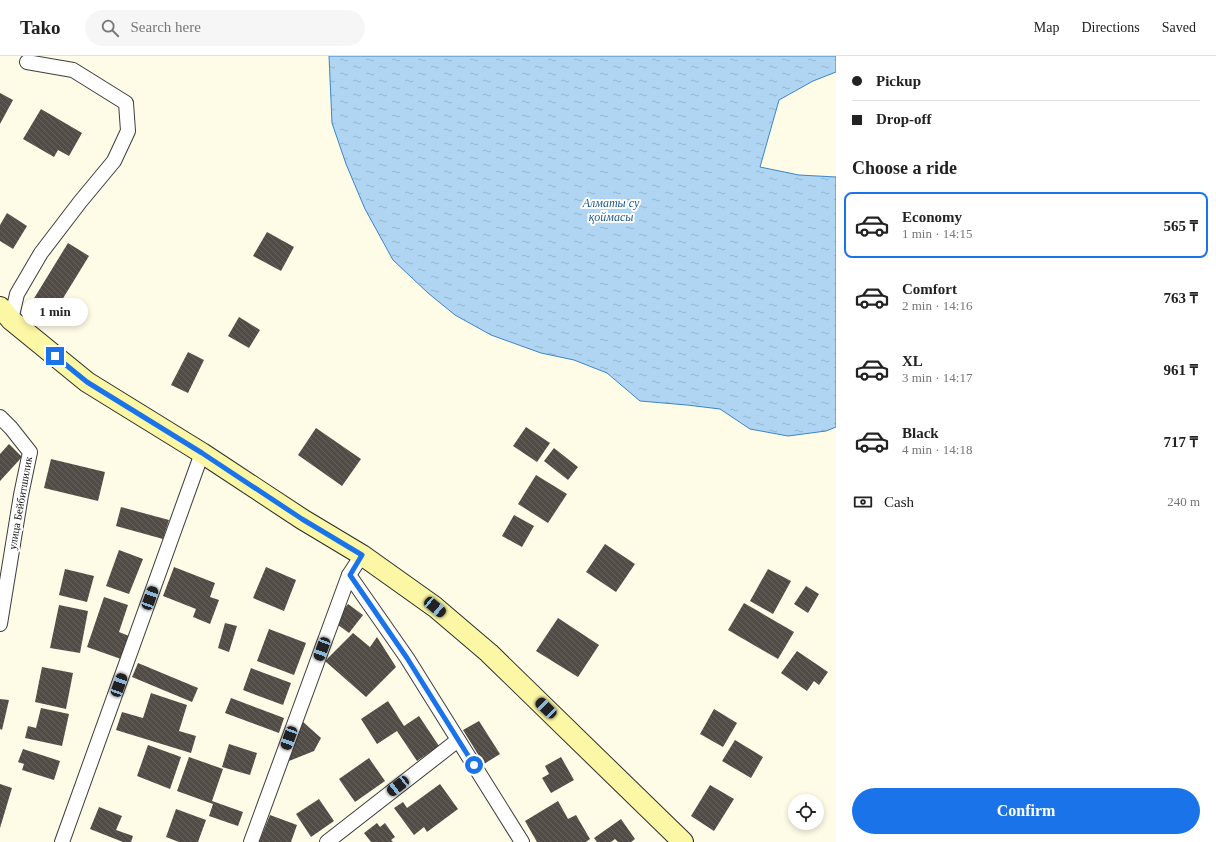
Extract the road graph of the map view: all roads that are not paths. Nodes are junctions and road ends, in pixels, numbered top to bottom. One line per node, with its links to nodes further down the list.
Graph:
1 (27, 62): 2 (street)
2 (6, 314): 4 (street)
3 (0, 417): 7 (street, улица Бейбитшилик)
4 (202, 453): 5 (street); 9 (street)
5 (362, 555): 6 (street); 13 (street)
6 (350, 575): 8 (street); 10 (street)
7 (0, 624)
8 (458, 740): 11 (street); 12 (street)
9 (62, 842)
10 (251, 842)
11 (327, 842)
12 (522, 842)
13 (683, 842)

